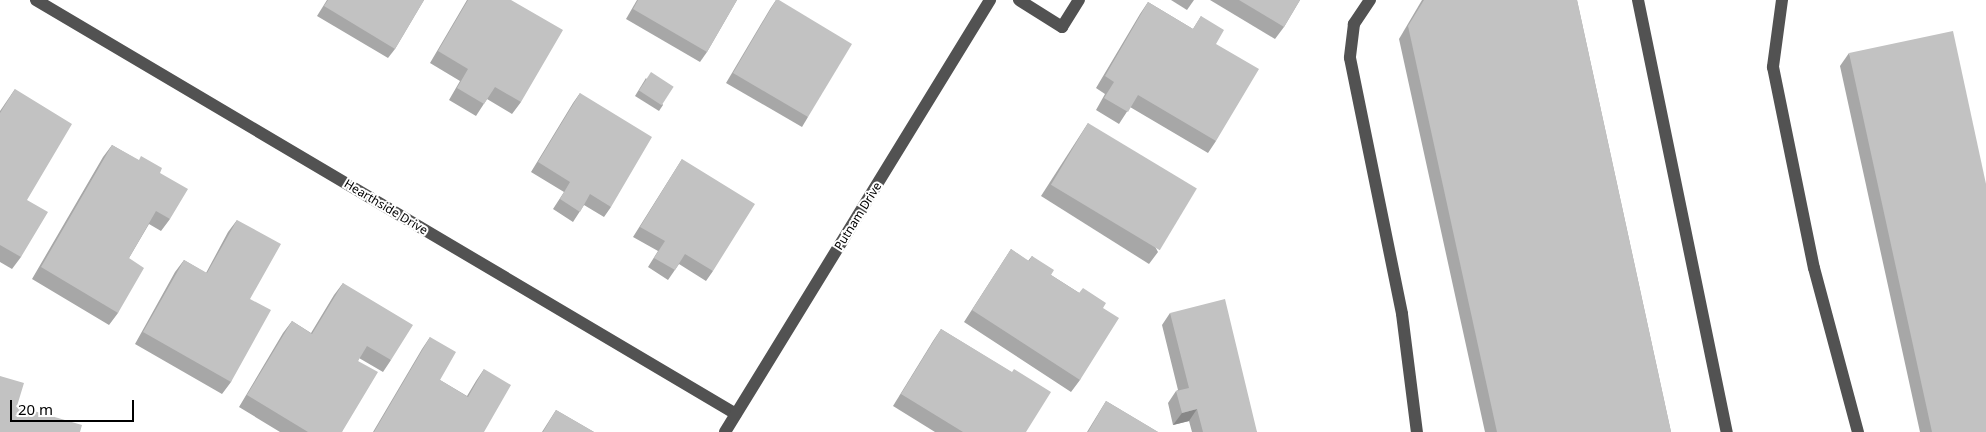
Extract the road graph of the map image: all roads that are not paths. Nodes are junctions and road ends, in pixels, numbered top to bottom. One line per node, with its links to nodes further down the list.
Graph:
1 (36, 0): 8 (street, Hearthside Drive)
2 (990, 0): 8 (street, Putnam Drive)
3 (1019, 0): 4 (street)
4 (1079, 0)
5 (1370, 0): 10 (street)
6 (1638, 0): 11 (street)
7 (1782, 0): 12 (street)
8 (736, 414): 9 (street, Putnam Drive)
9 (725, 432)
10 (1417, 432)
11 (1727, 432)
12 (1858, 432)

